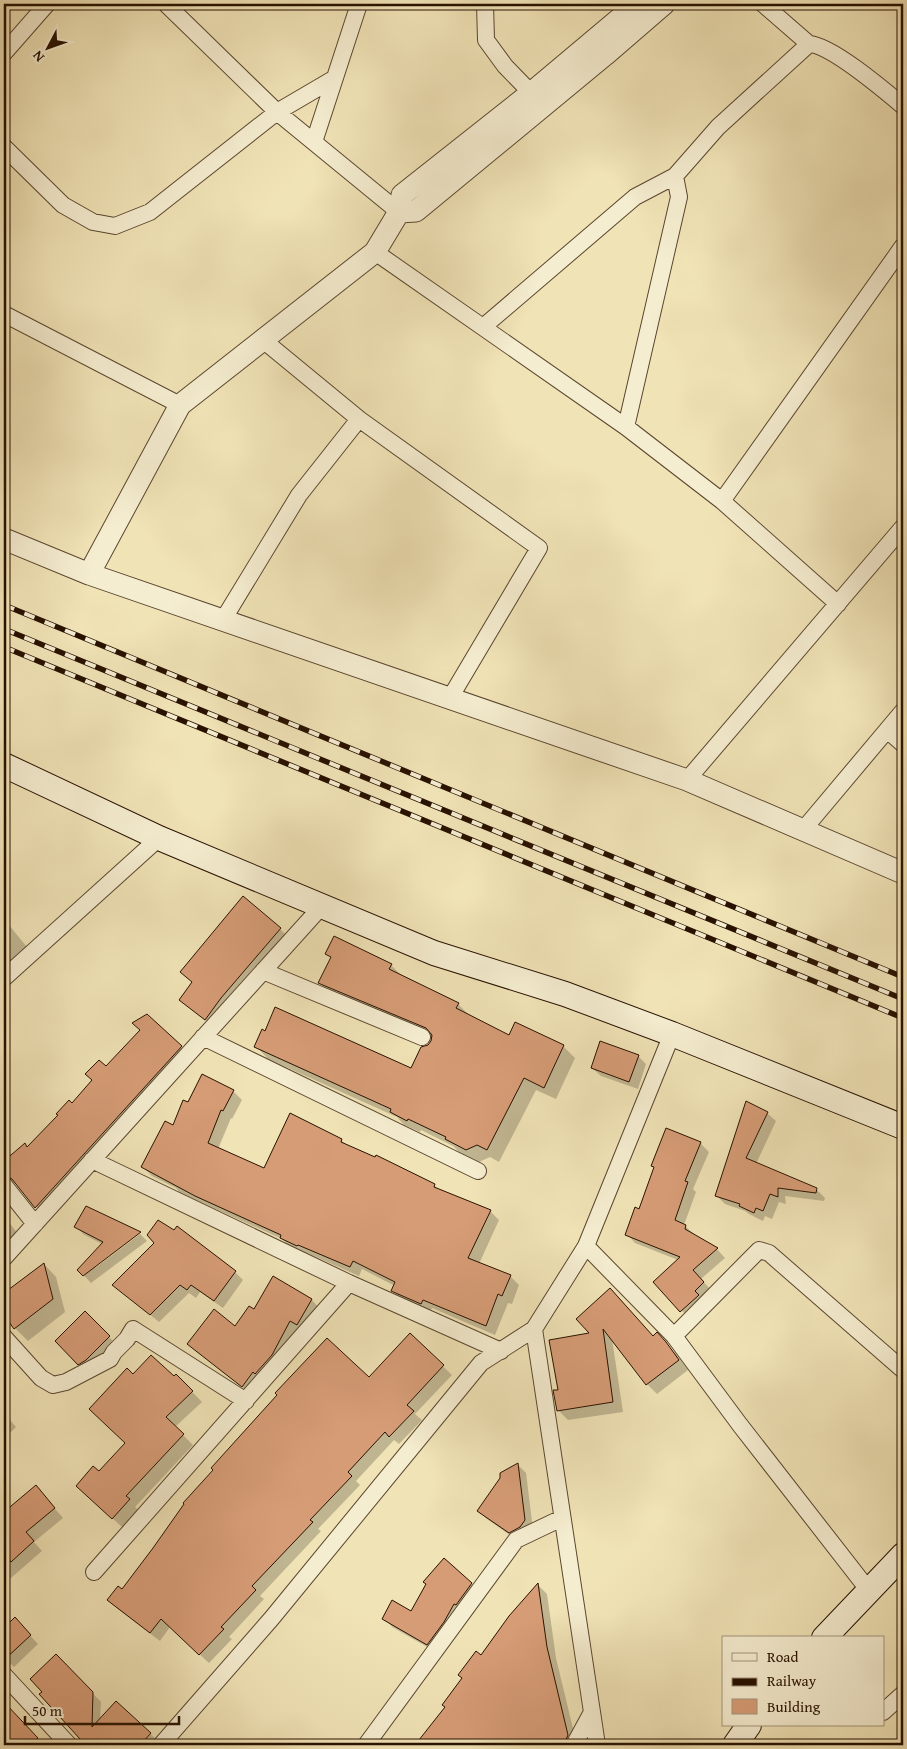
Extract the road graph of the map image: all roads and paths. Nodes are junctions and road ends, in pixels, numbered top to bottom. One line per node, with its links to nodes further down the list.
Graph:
1 (48, 4): 9 (street)
2 (166, 4): 13 (street)
3 (359, 4): 10 (street)
4 (486, 4): 11 (street)
5 (637, 4): 11 (street)
6 (664, 4): 11 (street)
7 (764, 4): 8 (street)
8 (809, 44): 12 (street); 16 (street)
9 (4, 53)
10 (335, 78): 13 (street); 14 (street)
11 (537, 100): 17 (street)
12 (903, 106)
13 (277, 112): 14 (street); 15 (street)
14 (314, 142): 17 (street)
15 (4, 147)
16 (675, 176): 21 (street); 25 (street)
17 (399, 212): 19 (street)
18 (903, 246): 26 (street)
19 (375, 252): 21 (street); 22 (street)
20 (4, 314): 23 (street)
21 (483, 327): 25 (street)
22 (263, 340): 23 (street); 24 (street)
23 (180, 405): 29 (street)
24 (359, 418): 31 (street); 32 (street)
25 (626, 427): 26 (street)
26 (722, 500): 30 (street)
27 (903, 528): 30 (street)
28 (4, 539): 29 (street)
29 (89, 574): 31 (street)
30 (838, 604): 37 (street)
31 (223, 620): 32 (street)
32 (450, 698): 37 (street)
33 (903, 711): 34 (street)
34 (887, 730): 35 (street); 38 (street)
35 (903, 744)
36 (4, 765): 39 (main road)
37 (687, 780): 38 (street)
38 (803, 830): 40 (street)
39 (159, 838): 41 (main road); 43 (street)
40 (903, 873)
41 (322, 906): 42 (street); 44 (main road)
42 (263, 972): 45 (street); 46 (street)
43 (4, 978)
44 (672, 1034): 47 (main road); 52 (street)
45 (422, 1036)
46 (203, 1038): 48 (street); 49 (street)
47 (903, 1127)
48 (92, 1160): 51 (street); 54 (street)
49 (478, 1171)
50 (4, 1185): 51 (street)
51 (35, 1224): 53 (street)
52 (586, 1246): 55 (street); 56 (street)
53 (4, 1258)
54 (349, 1283): 58 (street); 60 (street)
55 (534, 1329): 58 (street); 61 (street)
56 (674, 1336): 59 (street); 64 (street)
57 (4, 1337): 60 (street)
58 (501, 1351): 72 (street)
59 (903, 1370)
60 (246, 1401): 63 (street)
61 (562, 1518): 69 (street); 73 (street)
62 (903, 1556): 64 (main road)
63 (94, 1572)
64 (870, 1592): 65 (main road)
65 (826, 1636)
66 (4, 1675): 71 (street)
67 (903, 1694): 68 (street)
68 (884, 1711)
69 (592, 1712): 74 (street); 75 (street)
70 (748, 1726): 76 (main road)
71 (69, 1745)
72 (161, 1745)
73 (366, 1745)
74 (574, 1745)
75 (597, 1745)
76 (735, 1745)

